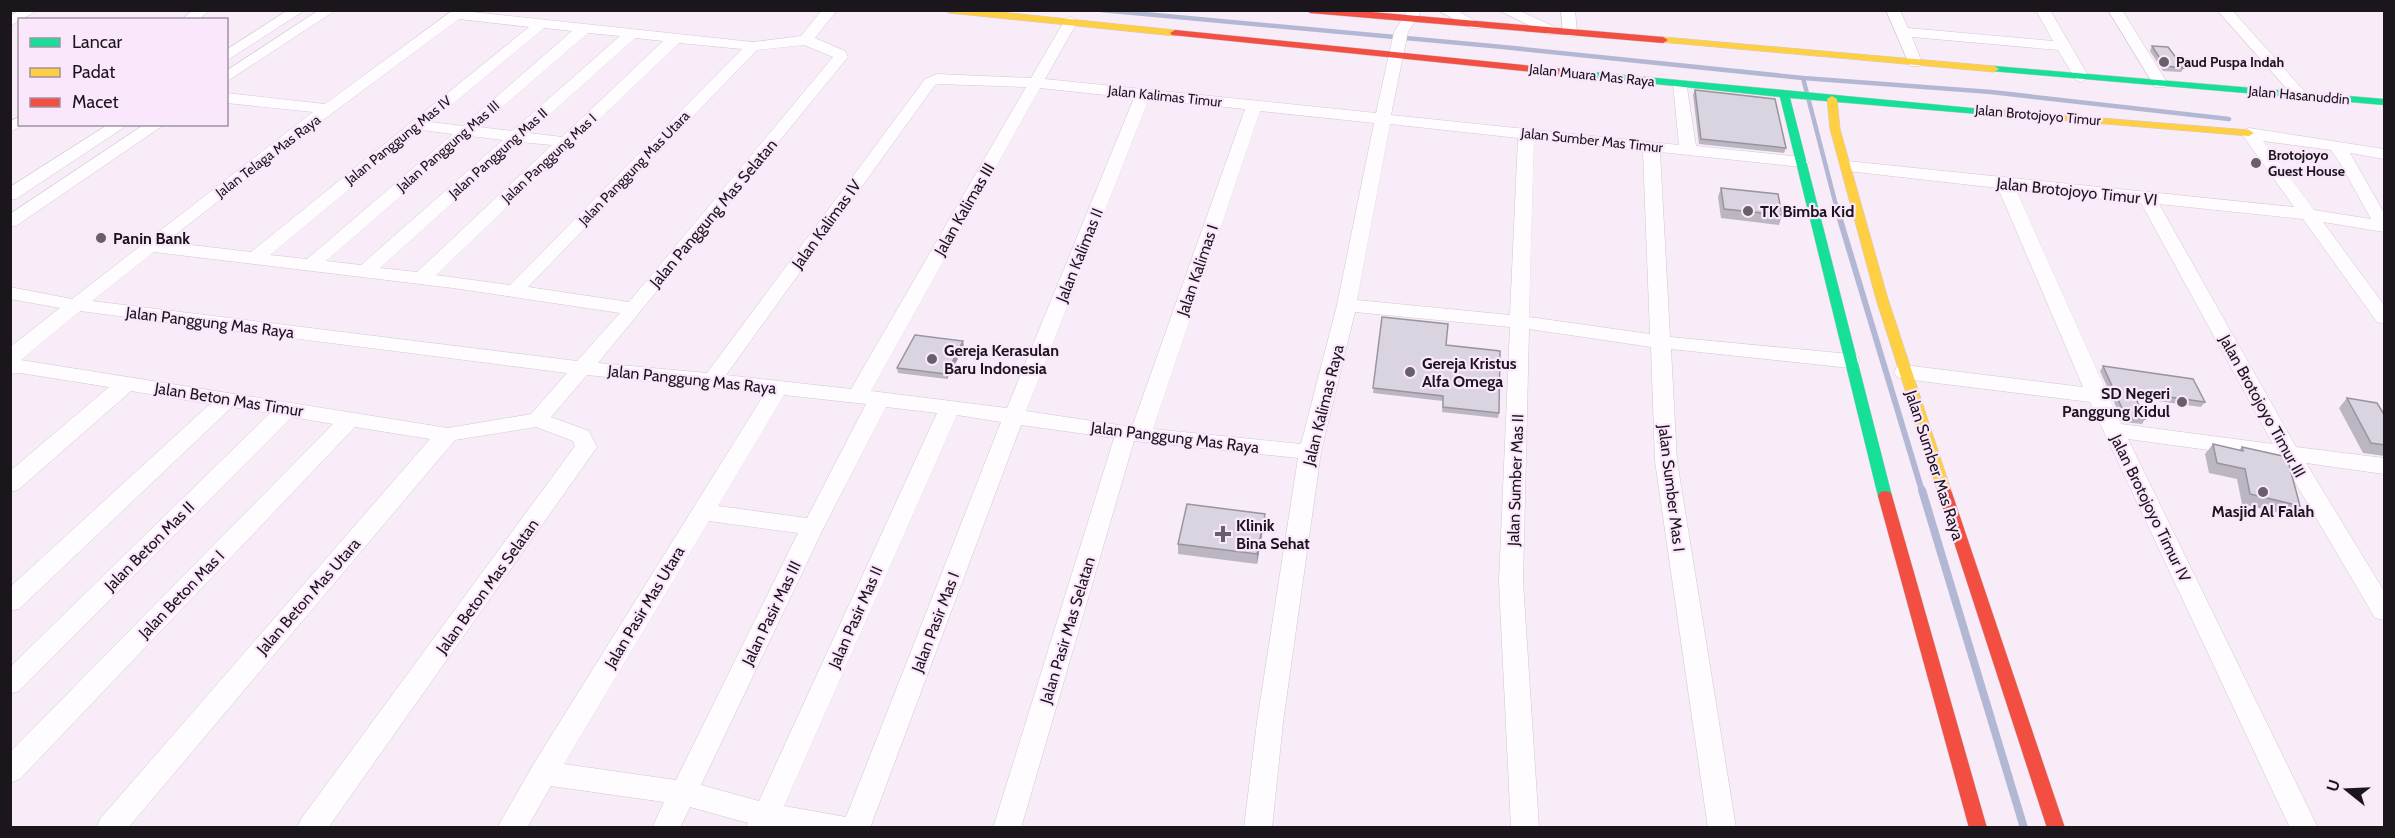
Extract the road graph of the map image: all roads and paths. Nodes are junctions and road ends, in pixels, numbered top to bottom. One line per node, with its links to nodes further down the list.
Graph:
1 (32, 10): 18 (street)
2 (282, 10): 28 (street)
3 (298, 10): 32 (street)
4 (329, 10): 34 (street)
5 (830, 10): 27 (street)
6 (949, 10): 16 (street, Jalan Muara Mas Raya)
7 (1310, 10): 17 (street, Jalan Hasanuddin)
8 (1444, 10): 20 (street)
9 (1505, 10): 22 (street)
10 (1568, 10): 25 (street)
11 (1893, 10): 24 (street)
12 (2043, 10): 30 (street)
13 (2115, 10): 39 (street)
14 (2224, 10): 43 (street)
15 (460, 13): 19 (street); 49 (street, Jalan Telaga Mas Raya)
16 (1071, 21): 31 (street, Jalan Muara Mas Raya); 37 (street, Jalan Kalimas III)
17 (1408, 21): 20 (street, Jalan Hasanuddin); 31 (street, Jalan Kalimas Raya)
18 (10, 22)
19 (542, 23): 21 (street); 51 (street, Jalan Panggung Mas IV)
20 (1476, 25): 22 (street, Jalan Hasanuddin)
21 (586, 27): 23 (street); 56 (street, Jalan Panggung Mas III)
22 (1552, 31): 25 (street, Jalan Hasanuddin)
23 (633, 32): 26 (street); 58 (street, Jalan Panggung Mas II)
24 (1902, 32): 30 (street); 33 (street)
25 (1570, 33): 33 (street, Jalan Hasanuddin)
26 (676, 37): 29 (street); 59 (street, Jalan Panggung Mas I)
27 (806, 40): 29 (street); 82 (street, Jalan Panggung Mas Selatan)
28 (228, 45)
29 (753, 46): 78 (street, Jalan Panggung Mas Utara)
30 (2064, 46): 35 (street)
31 (1397, 52): 38 (street, Jalan Muara Mas Raya); 50 (street, Jalan Kalimas Raya)
32 (228, 56)
33 (1915, 63): 35 (street, Jalan Hasanuddin)
34 (228, 77)
35 (2081, 77): 39 (street, Jalan Hasanuddin)
36 (947, 78): 37 (street, Jalan Kalimas Timur); 91 (street, Jalan Kalimas IV)
37 (1035, 83): 42 (street, Jalan Kalimas Timur); 96 (street, Jalan Kalimas III)
38 (1681, 84): 41 (street, Jalan Muara Mas Raya); 62 (street)
39 (2160, 84): 40 (street, Jalan Hasanuddin)
40 (2214, 88): 43 (street, Jalan Hasanuddin); 48 (street)
41 (1786, 93): 45 (street, Jalan Brotojoyo Timur); 64 (street)
42 (1143, 94): 47 (street, Jalan Kalimas Timur); 99 (street, Jalan Kalimas II)
43 (2300, 95): 46 (street, Jalan Hasanuddin)
44 (228, 98): 49 (street)
45 (1830, 98): 55 (street, Jalan Brotojoyo Timur); 65 (street, Jalan Sumber Mas Raya)
46 (2385, 102)
47 (1254, 105): 50 (street, Jalan Kalimas Timur); 103 (street, Jalan Kalimas I)
48 (2228, 105)
49 (329, 109): 73 (street, Jalan Telaga Mas Raya)
50 (1382, 118): 57 (street, Jalan Sumber Mas Timur); 81 (street, Jalan Kalimas Raya)
51 (415, 125): 56 (street); 74 (street, Jalan Panggung Mas IV)
52 (100, 126): 66 (street)
53 (118, 126): 68 (street)
54 (154, 126): 71 (street)
55 (2246, 128): 60 (street); 70 (street)
56 (466, 131): 58 (street); 75 (street, Jalan Panggung Mas III)
57 (1526, 133): 61 (street, Jalan Sumber Mas Timur); 84 (street, Jalan Sumber Mas II)
58 (516, 136): 59 (street); 76 (street, Jalan Panggung Mas II)
59 (565, 142): 77 (street, Jalan Panggung Mas I)
60 (2336, 146): 63 (street); 72 (street)
61 (1651, 147): 62 (street, Jalan Sumber Mas Timur); 85 (street, Jalan Sumber Mas I)
62 (1688, 150): 64 (street, Jalan Sumber Mas Timur)
63 (2385, 154)
64 (1801, 162): 87 (street)
65 (1846, 166): 67 (street, Jalan Brotojoyo Timur VI); 90 (street, Jalan Sumber Mas Raya)
66 (10, 183)
67 (2005, 184): 69 (street, Jalan Brotojoyo Timur VI); 94 (street, Jalan Brotojoyo Timur IV)
68 (10, 195)
69 (2147, 198): 70 (street, Jalan Brotojoyo Timur VI); 106 (street, Jalan Brotojoyo Timur III)
70 (2308, 214): 72 (street, Jalan Brotojoyo Timur VI); 83 (street)
71 (10, 222)
72 (2384, 227)
73 (150, 246): 74 (street); 80 (street, Jalan Telaga Mas Raya)
74 (255, 258): 75 (street)
75 (311, 265): 76 (street)
76 (363, 273): 77 (street)
77 (422, 278): 78 (street)
78 (515, 290): 82 (street)
79 (10, 293): 80 (street)
80 (75, 305): 86 (street, Jalan Telaga Mas Raya); 89 (street, Jalan Panggung Mas Raya)
81 (1347, 305): 84 (street); 105 (street, Jalan Kalimas Raya)
82 (634, 309): 89 (street, Jalan Panggung Mas Selatan)
83 (2385, 318)
84 (1521, 322): 85 (street); 126 (street, Jalan Sumber Mas II)
85 (1659, 342): 87 (street); 127 (street, Jalan Sumber Mas I)
86 (10, 358)
87 (1850, 361): 128 (street)
88 (10, 367): 92 (street, Jalan Beton Mas Timur)
89 (580, 369): 91 (street, Jalan Panggung Mas Raya); 101 (street)
90 (1904, 372): 94 (street); 129 (street, Jalan Sumber Mas Raya)
91 (712, 380): 93 (street, Jalan Panggung Mas Raya)
92 (127, 383): 95 (street, Jalan Beton Mas Timur); 108 (street)
93 (778, 388): 96 (street, Jalan Panggung Mas Raya); 109 (street, Jalan Pasir Mas Utara)
94 (2097, 396): 102 (street, Jalan Brotojoyo Timur IV)
95 (228, 399): 98 (street, Jalan Beton Mas Timur); 111 (street)
96 (868, 399): 97 (street, Jalan Panggung Mas Raya); 110 (street, Jalan Pasir Mas III)
97 (950, 406): 99 (street, Jalan Panggung Mas Raya); 117 (street, Jalan Pasir Mas II)
98 (287, 409): 100 (street, Jalan Beton Mas Timur); 113 (street, Jalan Beton Mas II)
99 (1014, 416): 103 (street, Jalan Panggung Mas Raya); 123 (street, Jalan Pasir Mas I)
100 (351, 418): 104 (street, Jalan Beton Mas Timur); 114 (street, Jalan Beton Mas I)
101 (537, 420): 104 (street); 119 (street, Jalan Beton Mas Selatan)
102 (2113, 430): 106 (street); 130 (street, Jalan Brotojoyo Timur IV)
103 (1133, 434): 105 (street, Jalan Panggung Mas Raya); 124 (street, Jalan Pasir Mas Selatan)
104 (448, 435): 118 (street, Jalan Beton Mas Utara)
105 (1310, 452): 125 (street, Jalan Kalimas Raya)
106 (2289, 454): 107 (street); 112 (street, Jalan Brotojoyo Timur III)
107 (2385, 466)
108 (10, 484)
109 (702, 512): 110 (street); 115 (street, Jalan Pasir Mas Utara)
110 (813, 527): 116 (street, Jalan Pasir Mas III)
111 (10, 602)
112 (2385, 610)
113 (10, 684)
114 (10, 771)
115 (543, 773): 116 (street); 120 (street, Jalan Pasir Mas Utara)
116 (684, 793): 117 (street); 121 (street, Jalan Pasir Mas III)
117 (763, 821): 122 (street)
118 (110, 828)
119 (311, 828)
120 (511, 828)
121 (666, 828)
122 (842, 828)
123 (856, 828)
124 (1007, 828)
125 (1258, 828)
126 (1525, 828)
127 (1722, 828)
128 (1978, 828)
129 (2056, 828)
130 (2304, 828)

